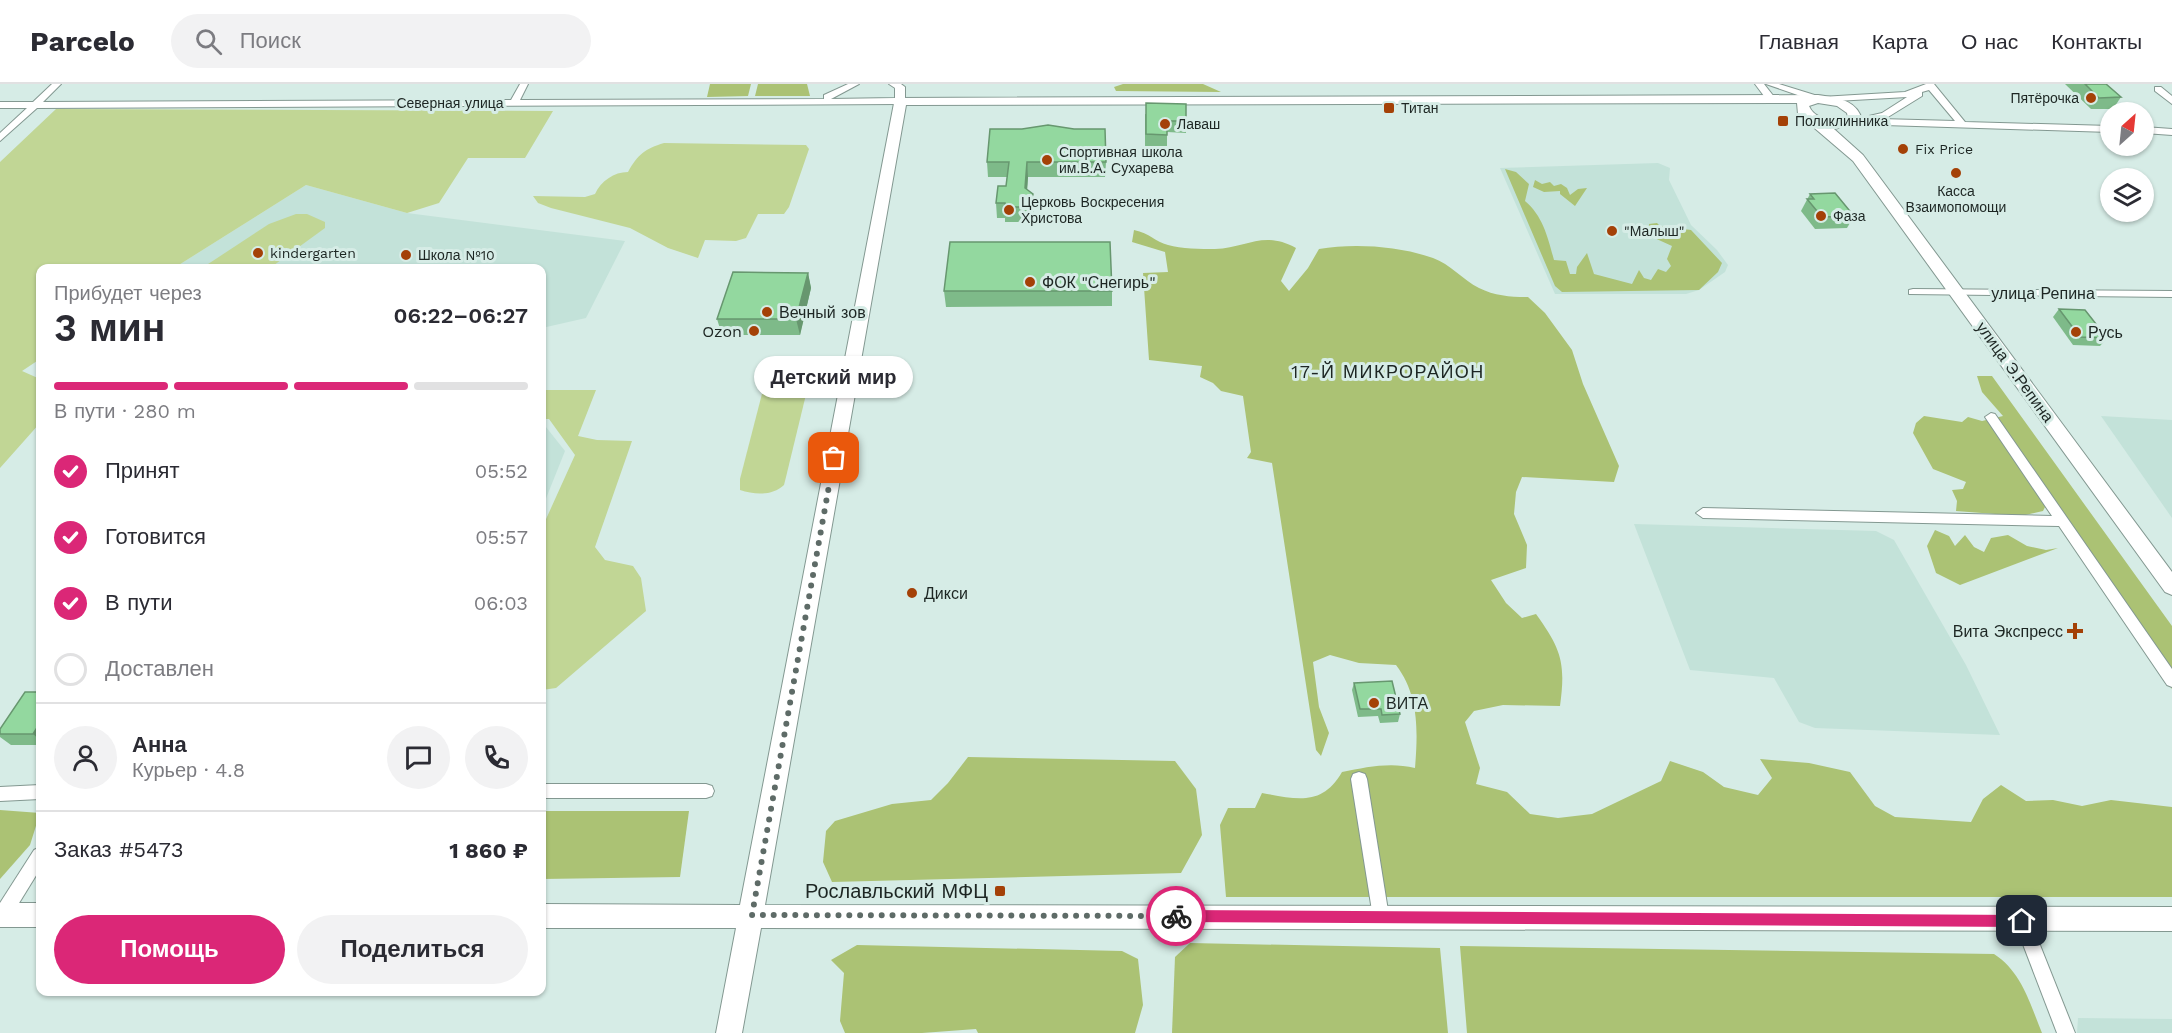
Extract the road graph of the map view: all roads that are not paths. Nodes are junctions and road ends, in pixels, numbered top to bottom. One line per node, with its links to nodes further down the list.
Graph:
1 (57, 84): 16 (street)
2 (524, 84): 14 (street)
3 (855, 84): 12 (street)
4 (1759, 84): 10 (street)
5 (1770, 84): 11 (street)
6 (1929, 86): 11 (street); 18 (street); 19 (street)
7 (2158, 89): 13 (street)
8 (897, 92): 9 (street); 12 (street, Северная улица); 41 (street)
9 (1742, 97): 10 (street); 17 (street)
10 (1770, 98): 11 (street)
11 (1818, 99): 17 (street); 18 (street)
12 (816, 101): 14 (street, Северная улица)
13 (2172, 101)
14 (514, 103): 16 (street, Северная улица)
15 (0, 105): 16 (street, Северная улица)
16 (36, 105): 23 (street)
17 (1814, 119): 18 (street); 24 (street, улица Э.Репина)
18 (1853, 121): 19 (street); 24 (street, улица Э.Репина)
19 (1962, 124): 20 (street)
20 (2100, 129)
21 (2154, 131): 22 (street)
22 (2172, 132)
23 (0, 138)
24 (1858, 158): 26 (street, улица Э.Репина)
25 (1913, 292): 26 (street, улица Репина)
26 (1956, 293): 27 (street, улица Репина); 31 (street, улица Э.Репина)
27 (2172, 294)
28 (1991, 417): 30 (street)
29 (1703, 513): 30 (street)
30 (2063, 521): 32 (street)
31 (2172, 587)
32 (2172, 681)
33 (1359, 779): 43 (street)
34 (546, 791): 35 (street)
35 (706, 791)
36 (36, 792): 37 (street)
37 (0, 794)
38 (36, 861): 39 (street)
39 (1, 915): 40 (street)
40 (36, 915)
41 (752, 915): 42 (street); 43 (street); 46 (street)
42 (546, 916)
43 (1381, 917): 45 (street)
44 (2172, 919): 45 (street)
45 (2022, 921): 47 (street)
46 (729, 1033)
47 (2066, 1033)

